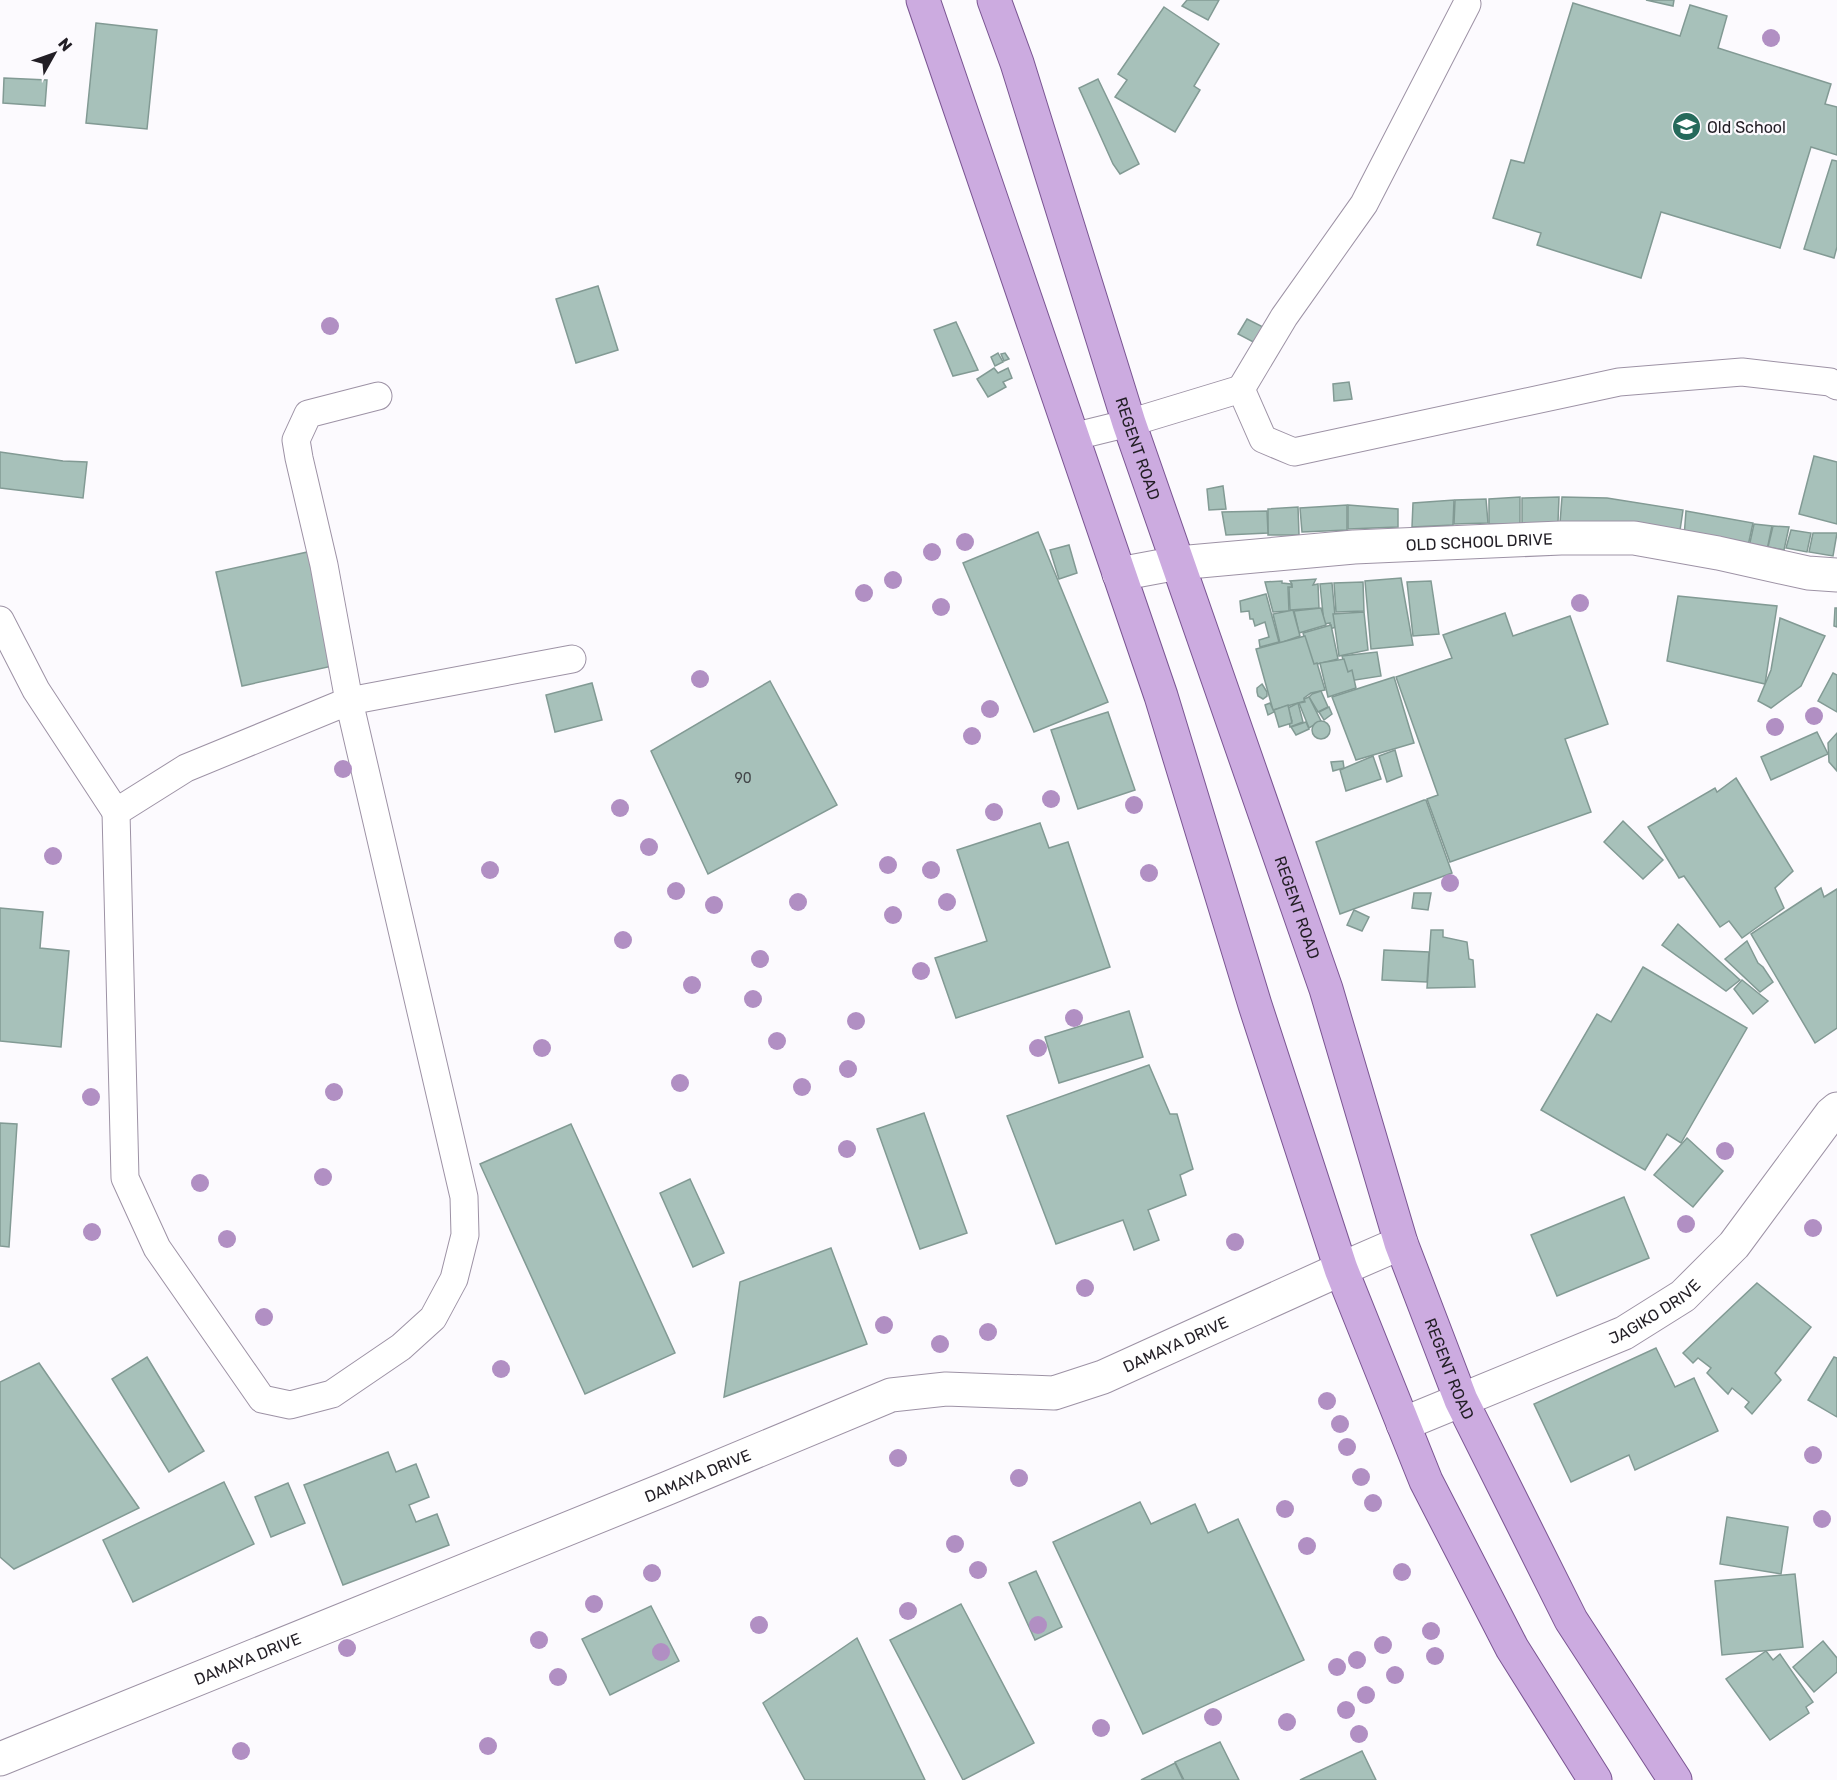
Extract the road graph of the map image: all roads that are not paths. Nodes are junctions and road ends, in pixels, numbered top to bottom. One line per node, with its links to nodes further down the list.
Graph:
1 (923, 0): 8 (main road)
2 (994, 0): 7 (main road, REGENT ROAD)
3 (1467, 4): 5 (lane)
4 (1837, 387): 5 (lane)
5 (1241, 389): 7 (lane)
6 (378, 396): 14 (lane)
7 (1129, 423): 8 (lane); 9 (main road, REGENT ROAD)
8 (1072, 437): 10 (main road)
9 (1178, 563): 10 (street, OLD SCHOOL DRIVE); 11 (street, OLD SCHOOL DRIVE); 17 (main road, REGENT ROAD)
10 (1119, 574): 18 (main road)
11 (1837, 575)
12 (0, 620): 15 (lane)
13 (572, 660): 14 (lane)
14 (349, 701): 15 (lane); 15 (lane)
15 (116, 812)
16 (1837, 1109): 19 (street, JAGIKO DRIVE)
17 (1401, 1243): 18 (street, DAMAYA DRIVE); 19 (main road, REGENT ROAD)
18 (1341, 1269): 20 (main road); 21 (street, DAMAYA DRIVE)
19 (1461, 1400): 20 (street, JAGIKO DRIVE); 23 (main road, REGENT ROAD)
20 (1403, 1424): 22 (main road)
21 (0, 1759)
22 (1595, 1780)
23 (1675, 1780)

